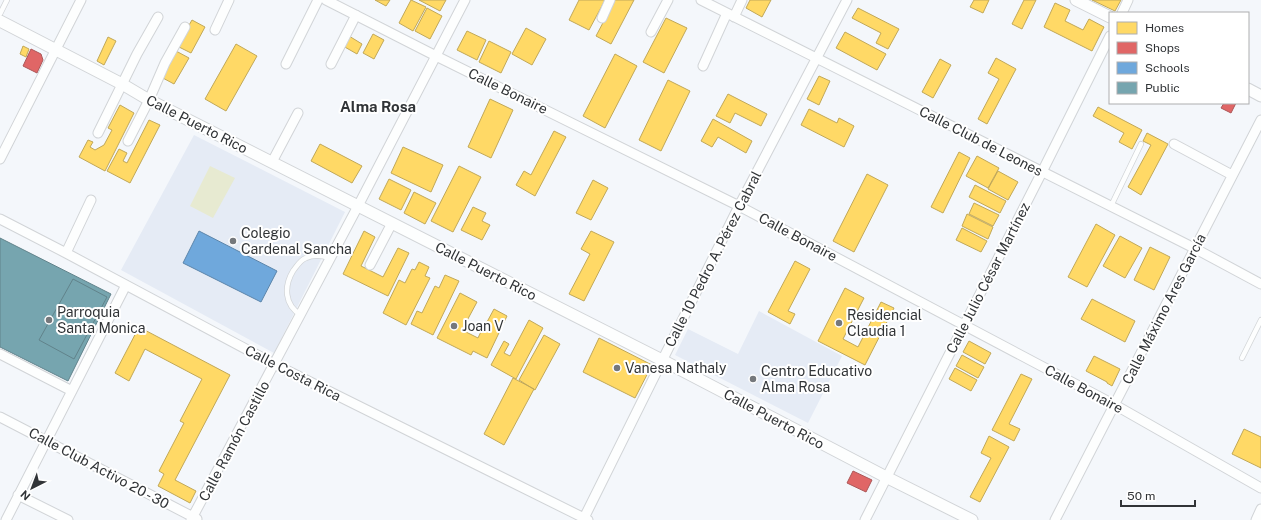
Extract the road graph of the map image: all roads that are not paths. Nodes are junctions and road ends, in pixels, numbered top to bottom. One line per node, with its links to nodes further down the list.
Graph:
1 (7, 0): 15 (lane)
2 (81, 0): 26 (street)
3 (229, 0): 23 (street)
4 (318, 0): 29 (street)
5 (326, 0): 16 (street, Calle Bonaire)
6 (465, 0): 27 (street, Calle Ramón Castillo)
7 (610, 0): 20 (street)
8 (668, 0): 24 (street)
9 (701, 0): 17 (street, Calle Club de Leones)
10 (742, 0): 17 (street)
11 (847, 0): 28 (street, Calle 10 Pedro A. Pérez Cabral)
12 (1076, 0): 18 (street)
13 (1128, 0): 14 (street)
14 (1122, 12)
15 (0, 14)
16 (356, 15): 27 (street, Calle Bonaire); 30 (street)
17 (731, 15): 28 (street, Calle Club de Leones); 31 (street)
18 (1109, 16)
19 (158, 17): 32 (street)
20 (602, 18)
21 (0, 21): 26 (street, Calle Puerto Rico)
22 (185, 27): 35 (street)
23 (215, 30)
24 (651, 32)
25 (1109, 38): 45 (street, Calle Julio César Martínez)
26 (55, 50): 32 (street, Calle Puerto Rico); 39 (street)
27 (436, 56): 48 (street, Calle Ramón Castillo); 49 (street, Calle Bonaire)
28 (817, 59): 45 (street, Calle Club de Leones); 49 (street, Calle 10 Pedro A. Pérez Cabral)
29 (286, 64)
30 (331, 64)
31 (703, 66)
32 (122, 84): 35 (street, Calle Puerto Rico); 38 (street)
33 (1249, 90): 34 (street)
34 (1261, 96)
35 (149, 100): 40 (street); 44 (street, Calle Puerto Rico)
36 (298, 113): 44 (street)
37 (1261, 120): 46 (street, Calle Máximo Ares García)
38 (98, 133)
39 (4, 141): 43 (street)
40 (128, 141)
41 (1141, 144): 50 (lane)
42 (1174, 144): 46 (street)
43 (0, 159)
44 (272, 162): 48 (street, Calle Puerto Rico)
45 (1042, 172): 50 (street, Calle Club de Leones); 61 (street, Calle Julio César Martínez)
46 (1232, 175): 53 (street, Calle Máximo Ares García)
47 (91, 200): 54 (street)
48 (358, 206): 52 (street, Calle Puerto Rico); 55 (street, Calle Ramón Castillo)
49 (739, 206): 61 (street, Calle Bonaire); 64 (street, Calle 10 Pedro A. Pérez Cabral)
50 (1111, 206): 53 (street, Calle Club de Leones)
51 (0, 220): 54 (street, Calle Costa Rica)
52 (392, 223): 56 (street); 64 (street, Calle Puerto Rico)
53 (1194, 248): 57 (street, Calle Club de Leones); 67 (street, Calle Máximo Ares García)
54 (66, 253): 58 (street, Calle Costa Rica)
55 (331, 258): 59 (street, Calle Ramón Castillo); 59 (lane)
56 (370, 265)
57 (1261, 284)
58 (126, 285): 65 (street, Calle Costa Rica); 66 (street)
59 (301, 315): 65 (street, Calle Ramón Castillo)
60 (1261, 320): 63 (lane)
61 (964, 325): 67 (street, Calle Bonaire); 70 (street, Calle Julio César Martínez)
62 (0, 354): 66 (street)
63 (1242, 358)
64 (662, 360): 70 (street, Calle Puerto Rico); 75 (street, Calle 10 Pedro A. Pérez Cabral)
65 (274, 364): 74 (street, Calle Ramón Castillo); 75 (street, Calle Costa Rica)
66 (72, 390): 69 (street)
67 (1116, 405): 71 (street, Calle Bonaire); 80 (street, Calle Máximo Ares García)
68 (0, 417): 69 (street, Calle Club Activo 20 - 30)
69 (46, 440): 72 (street); 74 (street, Calle Club Activo 20 - 30)
70 (886, 477): 78 (street, Calle Julio César Martínez); 79 (street, Calle Puerto Rico)
71 (1261, 488)
72 (18, 495): 76 (street); 77 (street)
73 (1261, 509): 81 (street)
74 (194, 519)
75 (585, 519)
76 (6, 520)
77 (68, 520)
78 (864, 520)
79 (972, 520)
80 (1055, 520)
81 (1256, 520)

